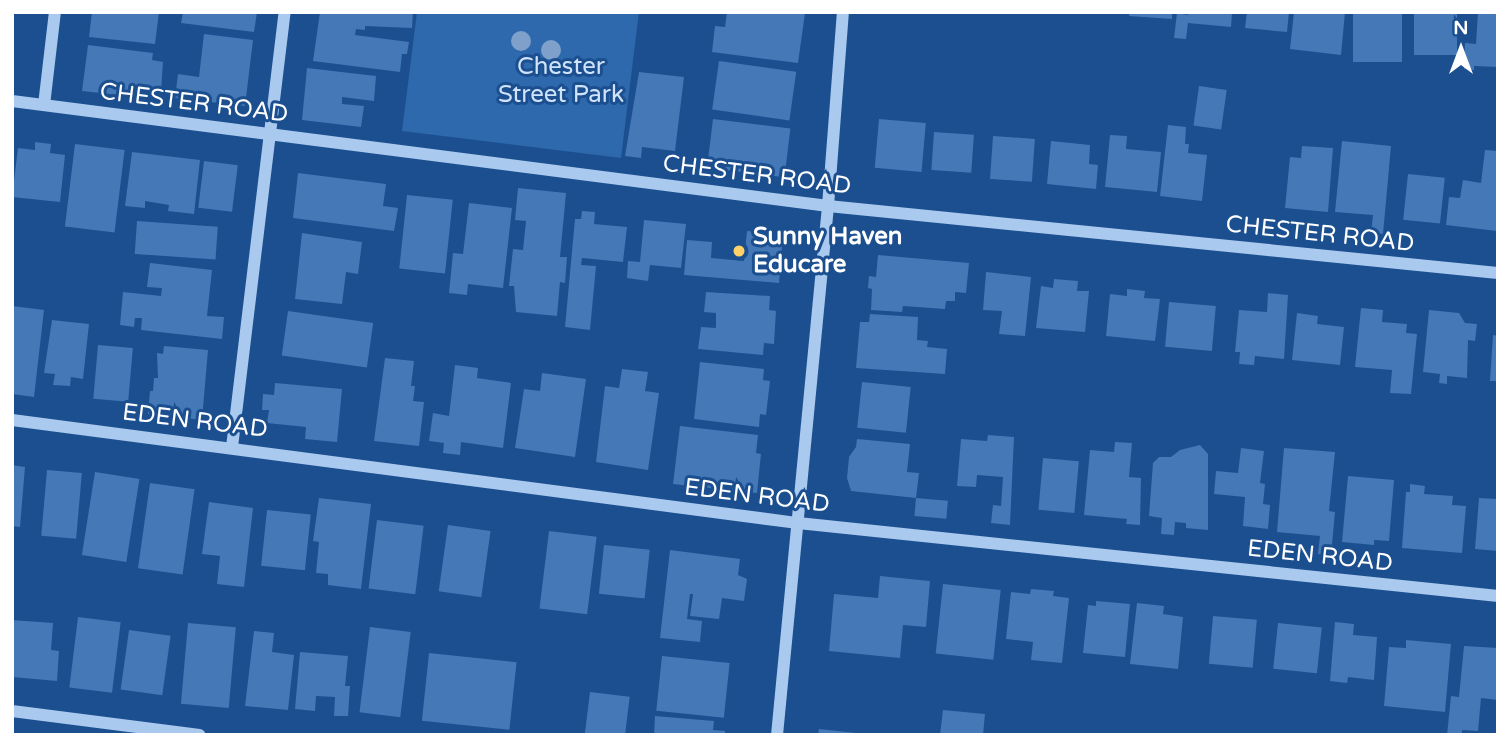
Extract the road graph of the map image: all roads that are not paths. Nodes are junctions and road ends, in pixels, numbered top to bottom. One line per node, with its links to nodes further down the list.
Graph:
1 (55, 12): 5 (street)
2 (285, 12): 6 (street)
3 (843, 12): 7 (street)
4 (12, 101): 5 (street, CHESTER ROAD)
5 (44, 105): 6 (street, CHESTER ROAD)
6 (271, 134): 7 (street, CHESTER ROAD); 10 (street)
7 (828, 206): 8 (street, CHESTER ROAD); 11 (street)
8 (1498, 273)
9 (12, 420): 10 (street, EDEN ROAD)
10 (232, 447): 11 (street, EDEN ROAD)
11 (798, 523): 12 (street, EDEN ROAD); 15 (street)
12 (1498, 596)
13 (12, 711): 14 (street)
14 (199, 735)
15 (777, 735)

